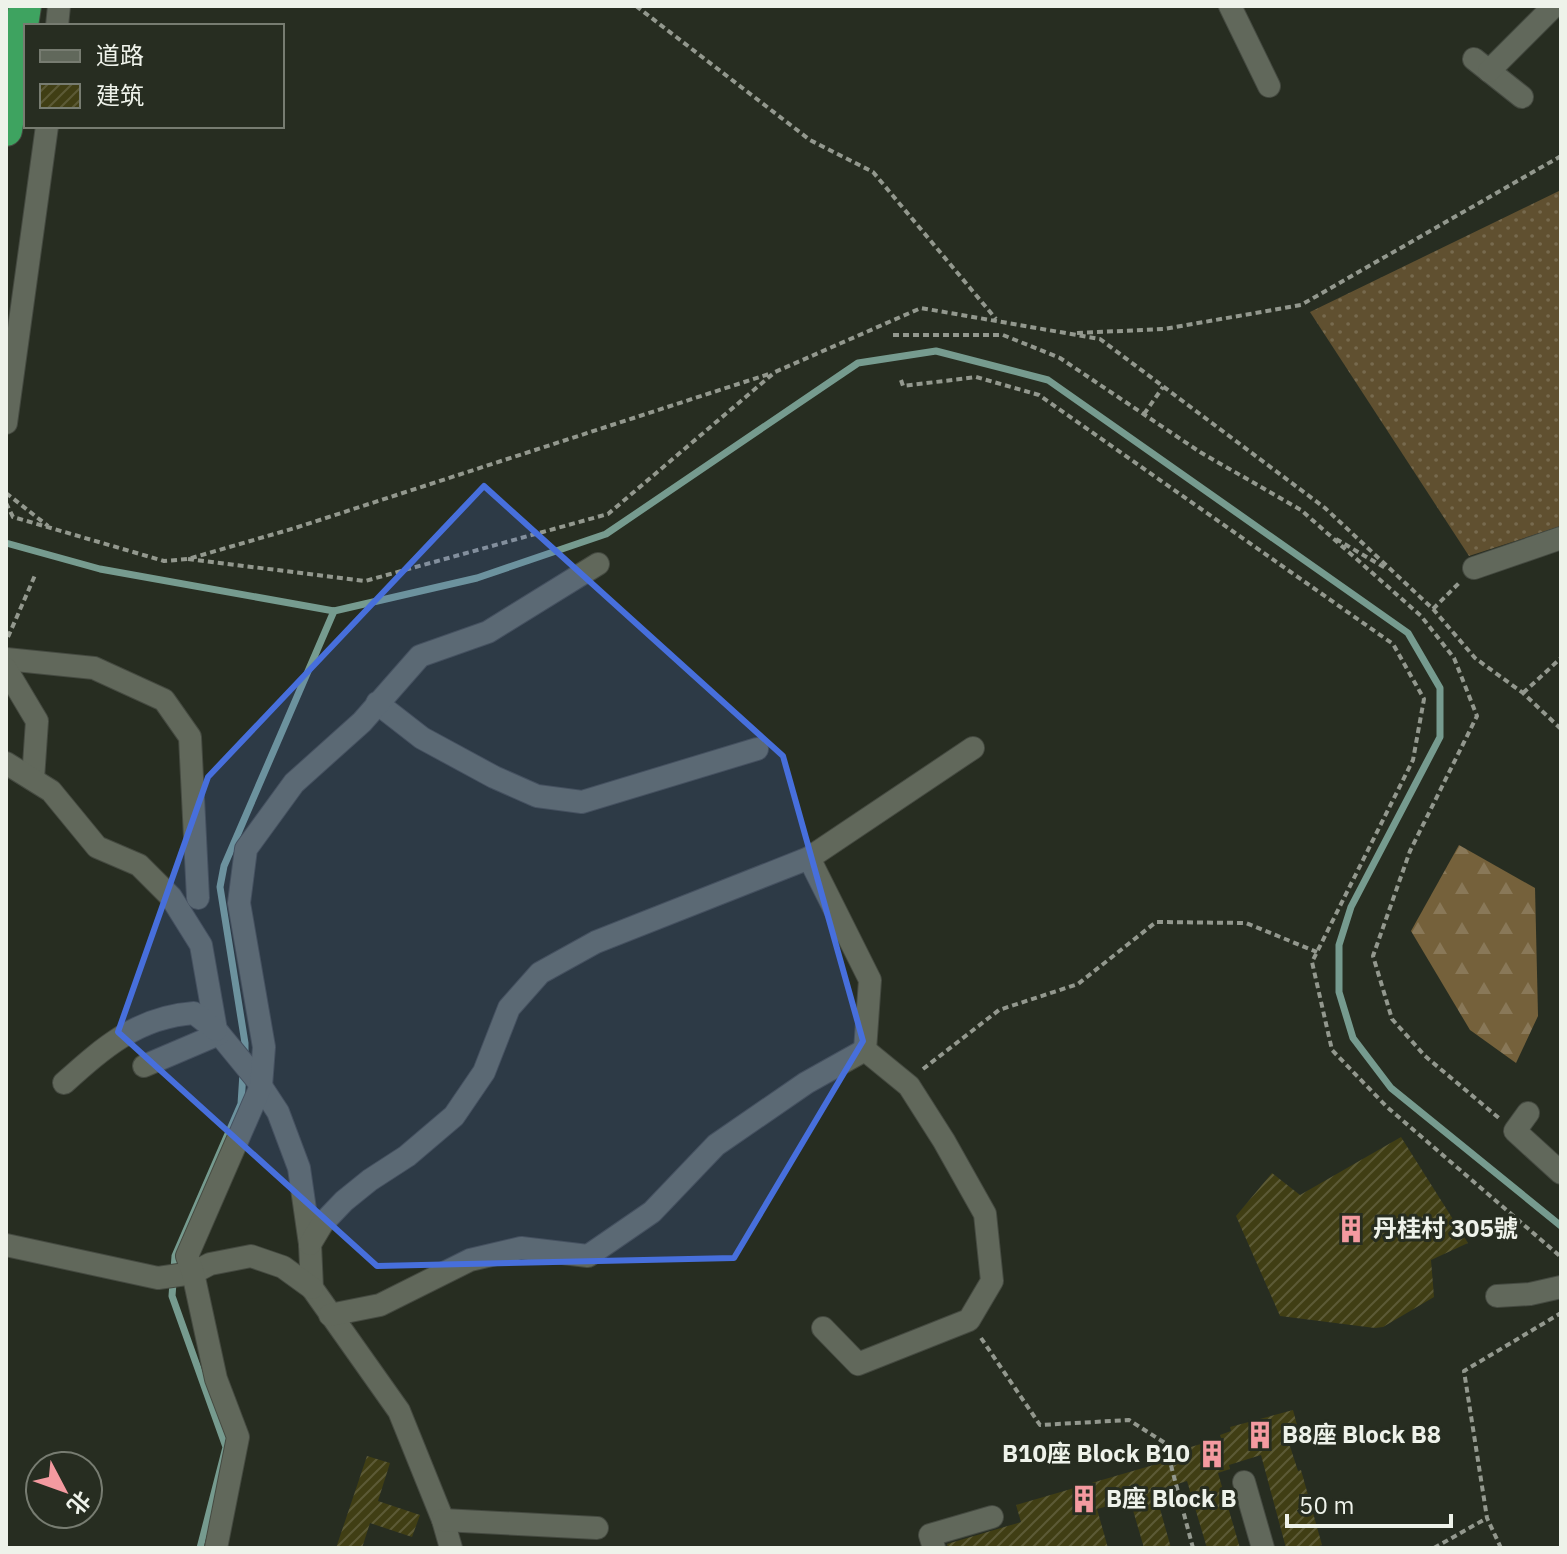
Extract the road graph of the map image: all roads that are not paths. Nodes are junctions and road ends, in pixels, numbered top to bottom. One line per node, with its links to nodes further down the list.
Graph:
1 (25, 6): 7 (highway)
2 (1230, 6): 4 (street)
3 (1554, 6): 5 (street)
4 (1269, 86)
5 (1522, 97)
6 (47, 128): 8 (street)
7 (6, 130)
8 (6, 423)
9 (1561, 538): 11 (street)
10 (598, 564): 14 (street)
11 (1474, 568)
12 (6, 659): 20 (street)
13 (6, 669): 18 (street)
14 (377, 703): 16 (street); 25 (street)
15 (973, 748): 19 (street)
16 (757, 749)
17 (6, 763): 18 (street)
18 (33, 779): 21 (street)
19 (809, 858): 22 (street); 28 (street)
20 (198, 898)
21 (217, 1032): 23 (street); 24 (street); 25 (street)
22 (865, 1050): 34 (street); 35 (street)
23 (144, 1066)
24 (64, 1083)
25 (259, 1083): 28 (street); 30 (street)
26 (1521, 1122): 27 (street)
27 (1561, 1173)
28 (310, 1244): 32 (street)
29 (6, 1245): 30 (street)
30 (193, 1273): 32 (street); 40 (street)
31 (1561, 1287): 33 (street)
32 (312, 1288): 34 (street)
33 (1497, 1296)
34 (330, 1315): 38 (street)
35 (823, 1328)
36 (1244, 1482): 43 (street)
37 (992, 1517): 42 (street)
38 (443, 1520): 39 (street); 41 (street)
39 (597, 1528)
40 (216, 1548)
41 (451, 1548)
42 (934, 1548)
43 (1263, 1548)

